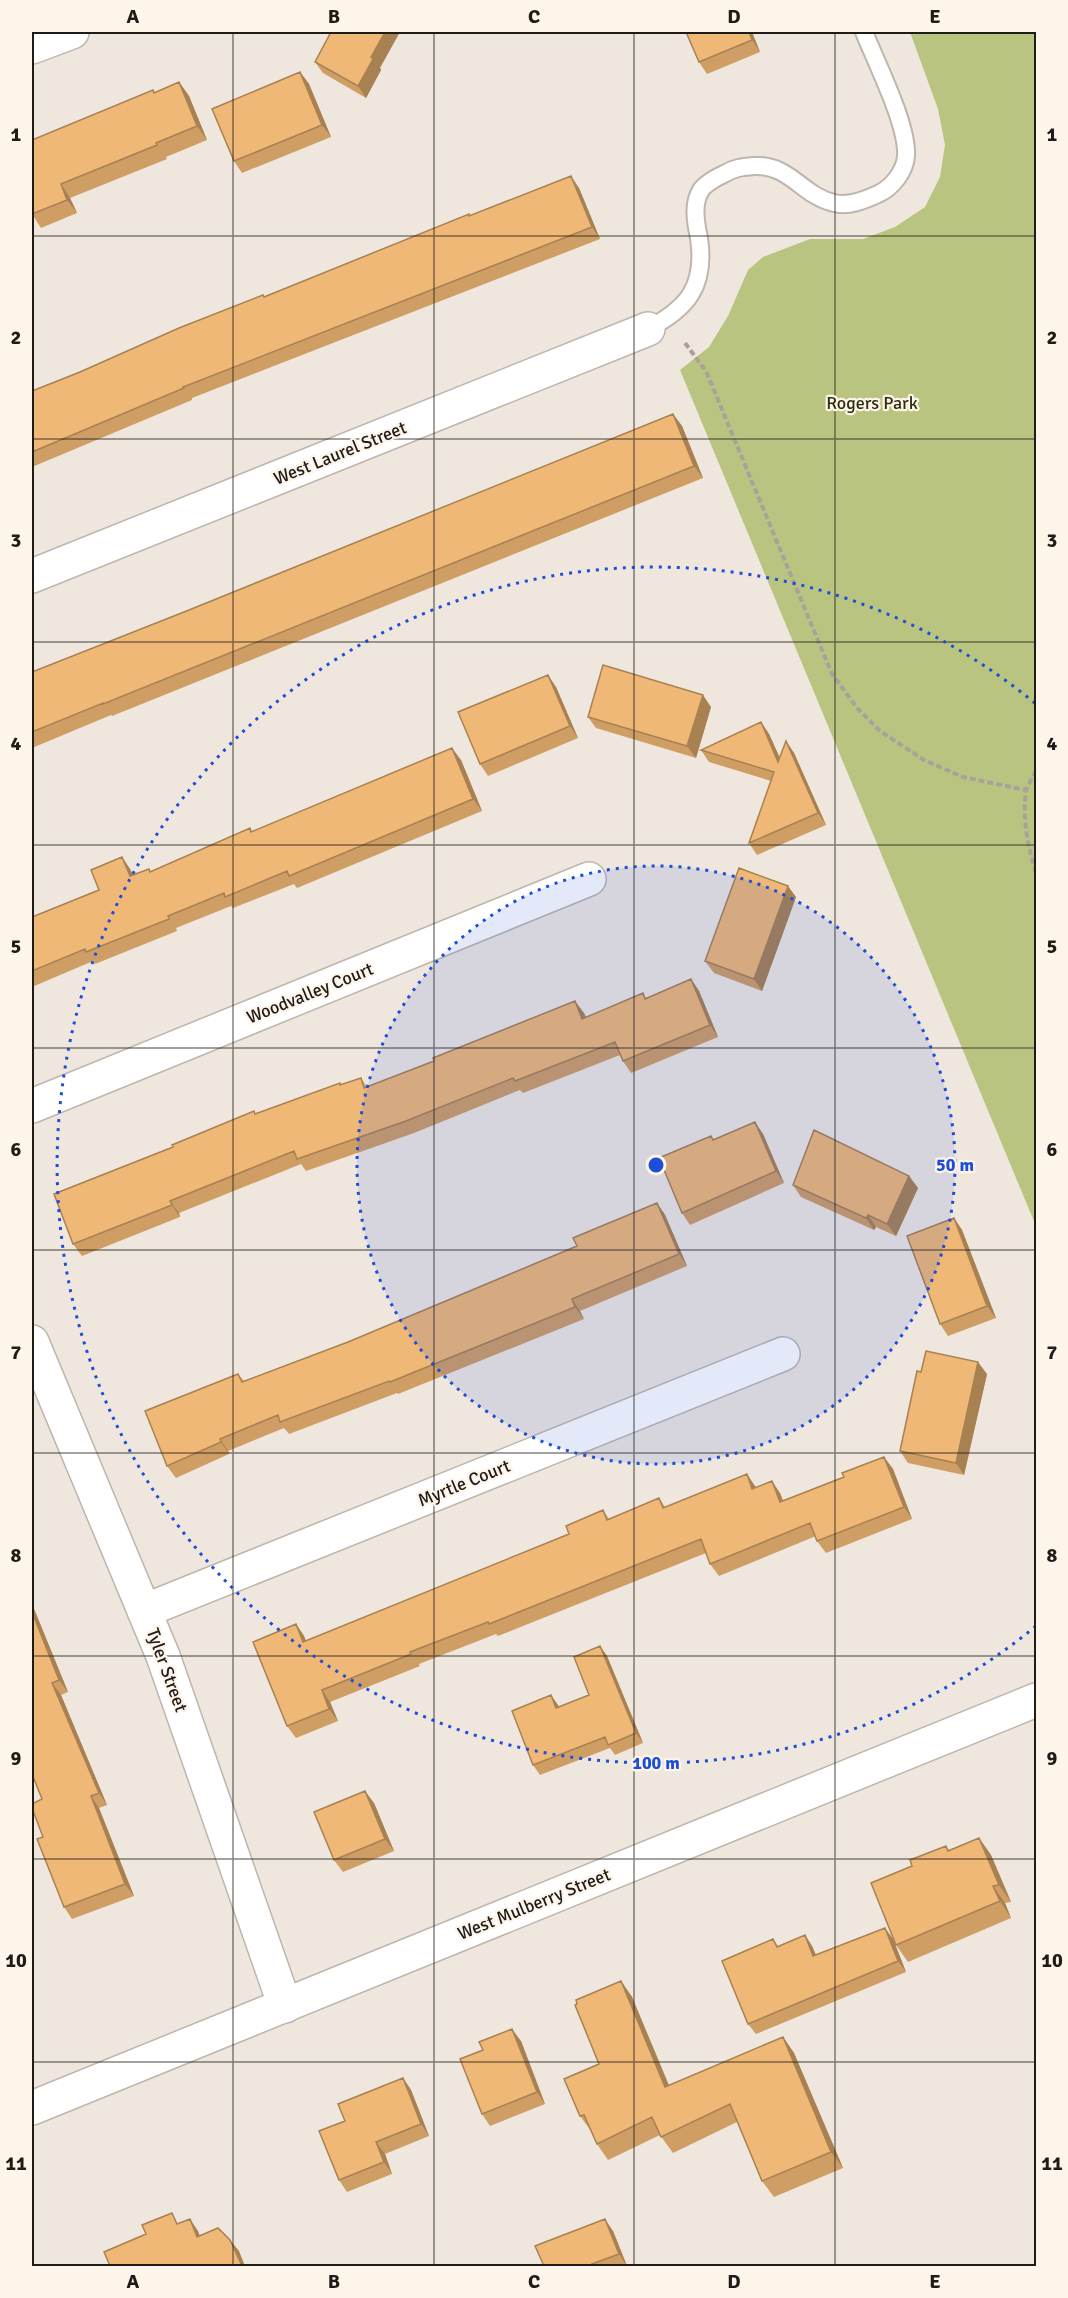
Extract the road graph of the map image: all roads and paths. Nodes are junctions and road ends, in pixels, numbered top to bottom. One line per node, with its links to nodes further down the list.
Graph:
1 (72, 32): 3 (street)
2 (864, 32): 4 (lane)
3 (32, 47)
4 (648, 329): 6 (street, West Laurel Street)
5 (685, 343): 8 (path)
6 (32, 576)
7 (1036, 771): 8 (path)
8 (1026, 790): 9 (path)
9 (1036, 872)
10 (589, 879): 11 (street, Woodvalley Court)
11 (32, 1106)
12 (32, 1342): 14 (street, Tyler Street)
13 (783, 1354): 14 (street, Myrtle Court)
14 (144, 1611): 16 (street, Tyler Street)
15 (1036, 1700): 16 (street, West Mulberry Street)
16 (285, 2006): 17 (street, West Mulberry Street)
17 (32, 2108)

